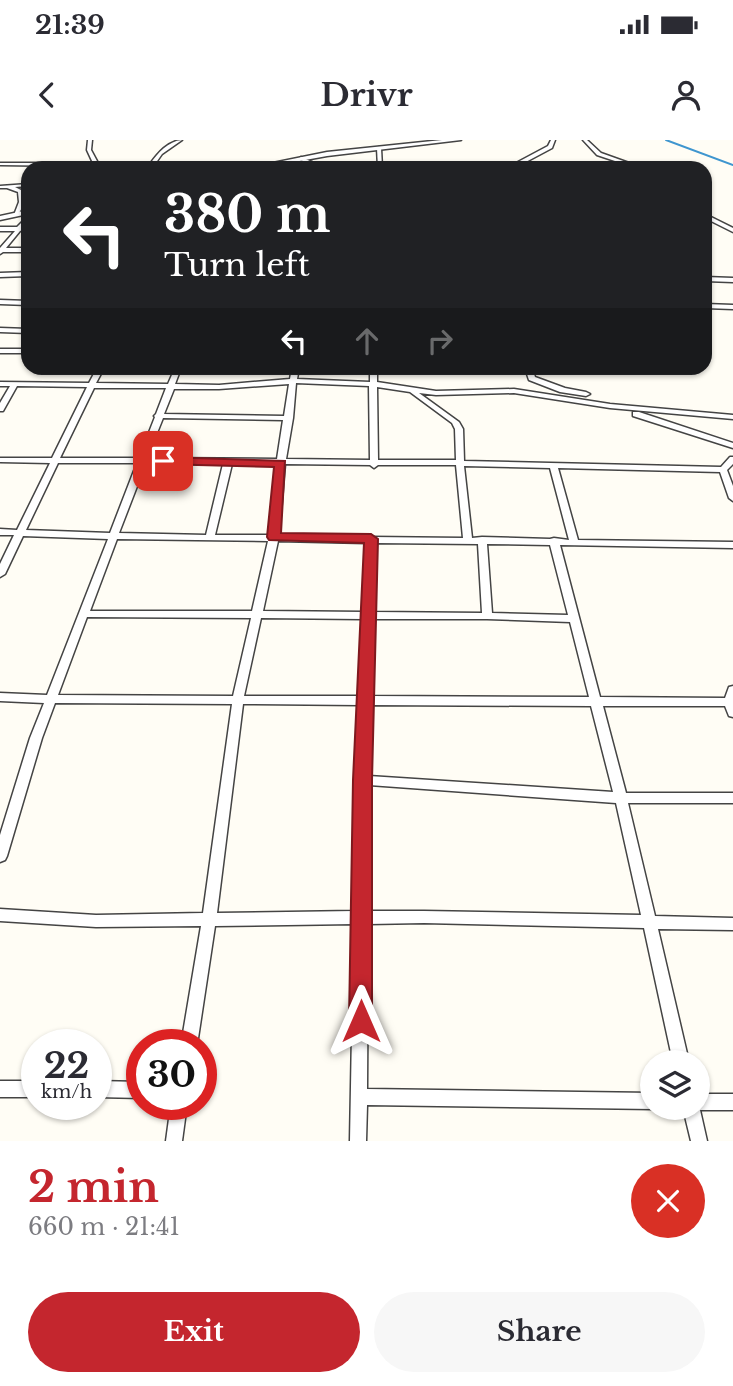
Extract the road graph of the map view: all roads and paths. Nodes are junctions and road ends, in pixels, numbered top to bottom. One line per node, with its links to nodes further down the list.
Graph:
1 (90, 140): 8 (street)
2 (180, 140): 9 (street)
3 (458, 140): 6 (street)
4 (554, 140): 13 (street)
5 (585, 140): 14 (street)
6 (379, 149): 7 (street); 12 (street)
7 (301, 158): 10 (street); 11 (street)
8 (94, 161)
9 (154, 161)
10 (286, 161)
11 (307, 161)
12 (380, 161)
13 (524, 161)
14 (620, 161)
15 (0, 164): 16 (street)
16 (21, 164)
17 (21, 186): 19 (street)
18 (0, 187): 19 (street)
19 (9, 187): 20 (street)
20 (21, 196)
21 (21, 204): 23 (street)
22 (21, 213): 23 (street)
23 (16, 214): 24 (street)
24 (0, 218)
25 (712, 220): 29 (street)
26 (21, 226): 28 (street)
27 (0, 229): 28 (street)
28 (18, 229): 31 (street)
29 (733, 230)
30 (21, 250): 31 (street)
31 (1, 251)
32 (21, 274): 33 (street)
33 (0, 275)
34 (712, 279): 35 (street)
35 (733, 280)
36 (0, 302): 37 (street)
37 (21, 303)
38 (712, 306): 39 (street)
39 (733, 307)
40 (0, 331): 41 (street)
41 (21, 331)
42 (0, 351): 43 (street)
43 (21, 351)
44 (96, 375): 52 (street)
45 (175, 375): 54 (street)
46 (294, 375): 49 (street)
47 (373, 375): 53 (street)
48 (531, 375): 56 (street)
49 (294, 381): 53 (street); 54 (street); 60 (street)
50 (0, 384): 51 (street)
51 (15, 384): 52 (street); 57 (street)
52 (92, 384): 54 (street); 64 (street)
53 (372, 384): 55 (street); 69 (street)
54 (171, 385): 58 (street)
55 (411, 391): 56 (street); 67 (street)
56 (610, 406): 59 (street); 61 (street)
57 (0, 409)
58 (159, 416): 60 (street); 65 (street)
59 (733, 417)
60 (289, 418): 68 (street)
61 (733, 446)
62 (733, 459): 71 (street)
63 (0, 460): 64 (street)
64 (56, 460): 65 (street); 74 (street)
65 (141, 461): 66 (street); 75 (street)
66 (229, 462): 68 (street); 76 (street)
67 (460, 463): 69 (street); 70 (street); 79 (street)
68 (281, 464): 69 (street); 77 (street)
69 (374, 465)
70 (553, 465): 71 (street); 82 (street)
71 (723, 470): 72 (street)
72 (733, 498)
73 (0, 532): 74 (street)
74 (20, 532): 75 (street); 84 (street)
75 (114, 536): 76 (street); 85 (street)
76 (210, 537): 77 (street)
77 (274, 537): 78 (street); 86 (street)
78 (371, 539): 79 (street); 88 (street)
79 (468, 540): 80 (street)
80 (482, 540): 81 (street); 87 (street)
81 (554, 541): 82 (street); 89 (street)
82 (574, 541): 83 (street)
83 (733, 545)
84 (0, 574)
85 (84, 614): 86 (street); 91 (street)
86 (255, 616): 88 (street); 92 (street)
87 (487, 616): 88 (street); 89 (street)
88 (369, 618): 93 (street)
89 (575, 619): 95 (street)
90 (0, 697): 91 (street)
91 (51, 699): 92 (street); 99 (street)
92 (238, 699): 93 (street); 102 (street)
93 (367, 702): 95 (street); 96 (street)
94 (732, 702): 95 (street)
95 (596, 703): 97 (street)
96 (362, 780): 97 (street); 101 (street)
97 (621, 798): 98 (street); 103 (street)
98 (733, 798)
99 (0, 856)
100 (0, 915): 102 (street)
101 (361, 918): 102 (street); 103 (street); 109 (street)
102 (209, 921): 105 (street)
103 (649, 921): 104 (street); 106 (street)
104 (733, 924)
105 (192, 1029)
106 (678, 1050)
107 (0, 1089): 108 (street)
108 (21, 1089)
109 (360, 1097): 110 (street); 116 (street)
110 (640, 1101)
111 (710, 1102): 112 (street)
112 (733, 1102)
113 (177, 1120): 115 (street)
114 (694, 1120): 117 (street)
115 (174, 1141)
116 (358, 1141)
117 (699, 1141)

